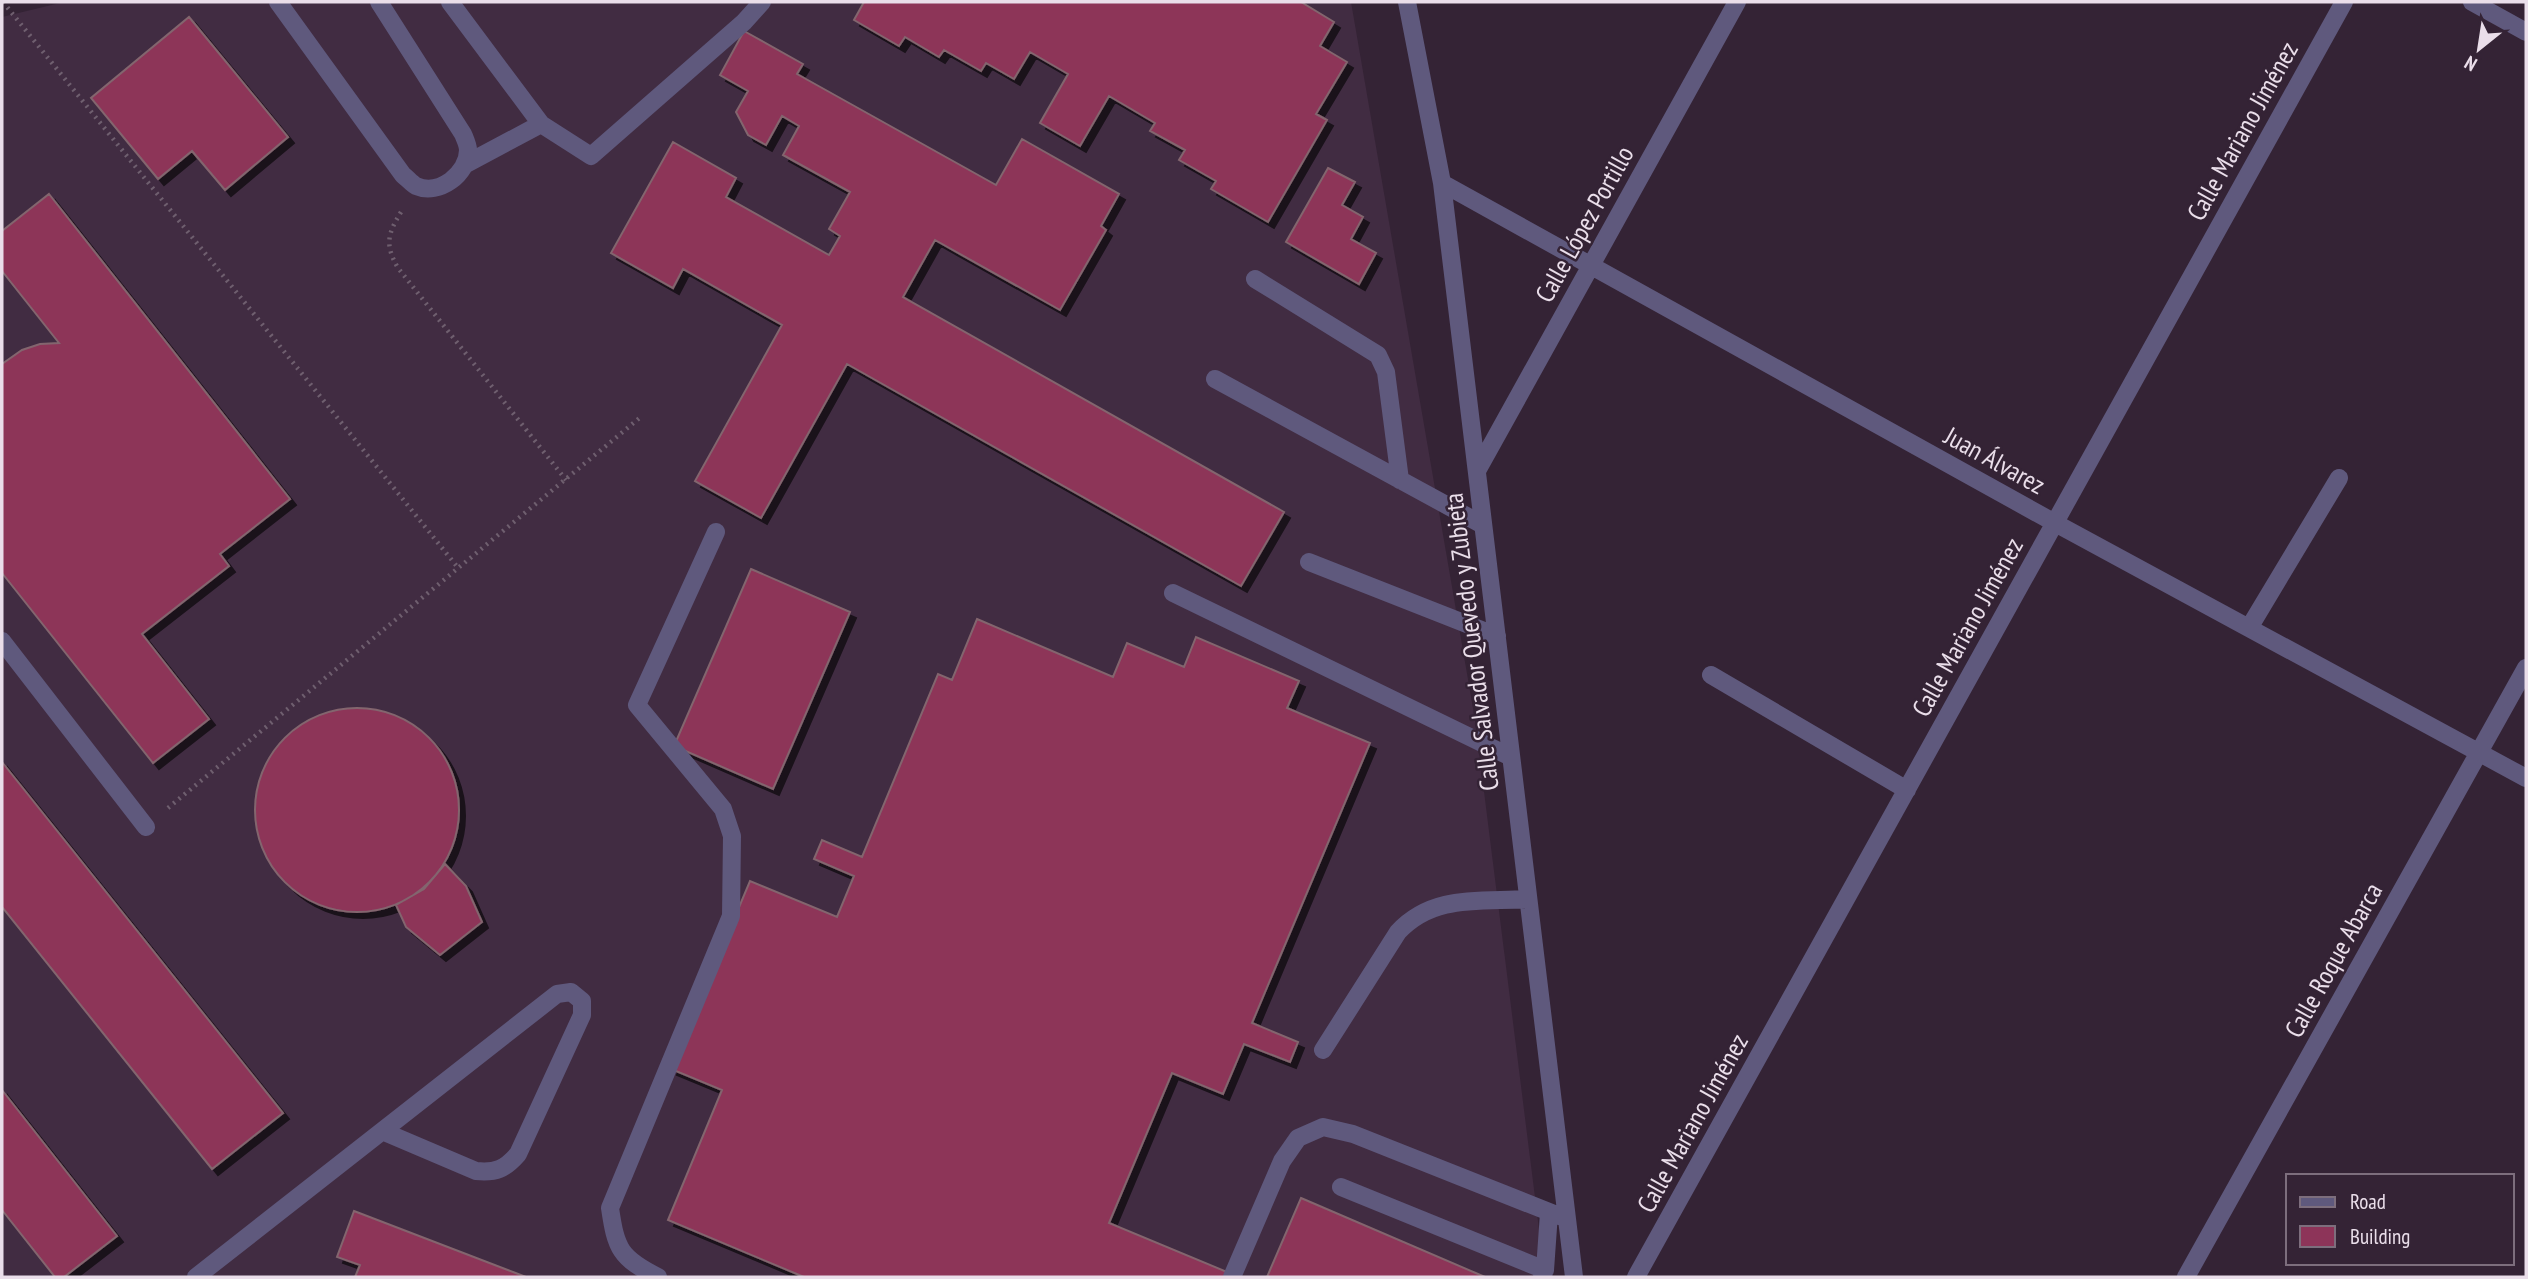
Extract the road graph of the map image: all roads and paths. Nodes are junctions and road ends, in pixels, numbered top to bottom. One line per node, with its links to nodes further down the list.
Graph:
1 (3, 2): 27 (path)
2 (278, 2): 14 (street)
3 (379, 2): 12 (street)
4 (450, 2): 11 (street)
5 (762, 2): 11 (street)
6 (1407, 2): 13 (street, Calle Salvador Quevedo y Zubieta)
7 (1737, 2): 15 (street, Calle López Portillo)
8 (2344, 2): 23 (street, Calle Mariano Jiménez)
9 (2472, 2): 10 (street)
10 (2526, 32)
11 (541, 124): 12 (street)
12 (466, 164): 14 (street)
13 (1441, 183): 15 (street, Juan Álvarez); 19 (street, Calle Salvador Quevedo y Zubieta)
14 (417, 186): 21 (path)
15 (1590, 266): 19 (street, Calle López Portillo); 23 (street, Juan Álvarez)
16 (1255, 279): 22 (street)
17 (1215, 379): 22 (street)
18 (642, 416): 21 (path)
19 (1477, 471): 24 (street, Calle Salvador Quevedo y Zubieta)
20 (2339, 478): 29 (street)
21 (566, 480): 27 (path)
22 (1400, 480): 24 (street)
23 (2055, 523): 29 (street, Juan Álvarez); 37 (street, Calle Mariano Jiménez)
24 (1483, 524): 30 (street, Calle Salvador Quevedo y Zubieta)
25 (716, 532): 47 (street)
26 (1309, 562): 30 (street)
27 (459, 569): 38 (path)
28 (1174, 593): 35 (street)
29 (2249, 628): 34 (street, Juan Álvarez)
30 (1497, 636): 35 (street, Calle Salvador Quevedo y Zubieta)
31 (2, 641): 38 (street)
32 (2526, 668): 34 (street, Calle Roque Abarca)
33 (1711, 675): 37 (street)
34 (2480, 752): 36 (street, Juan Álvarez); 51 (street, Calle Roque Abarca)
35 (1511, 757): 39 (street, Calle Salvador Quevedo y Zubieta)
36 (2526, 778)
37 (1907, 790): 50 (street, Calle Mariano Jiménez)
38 (146, 827)
39 (1528, 899): 40 (street); 44 (street, Calle Salvador Quevedo y Zubieta)
40 (1323, 1050)
41 (382, 1131): 41 (street); 46 (street)
42 (1340, 1187): 45 (street)
43 (1549, 1213): 44 (street); 45 (street); 48 (street)
44 (1567, 1219): 49 (street, Calle Salvador Quevedo y Zubieta)
45 (1544, 1274)
46 (196, 1277)
47 (658, 1277)
48 (1232, 1277)
49 (1574, 1277)
50 (1636, 1277)
51 (2186, 1277)

